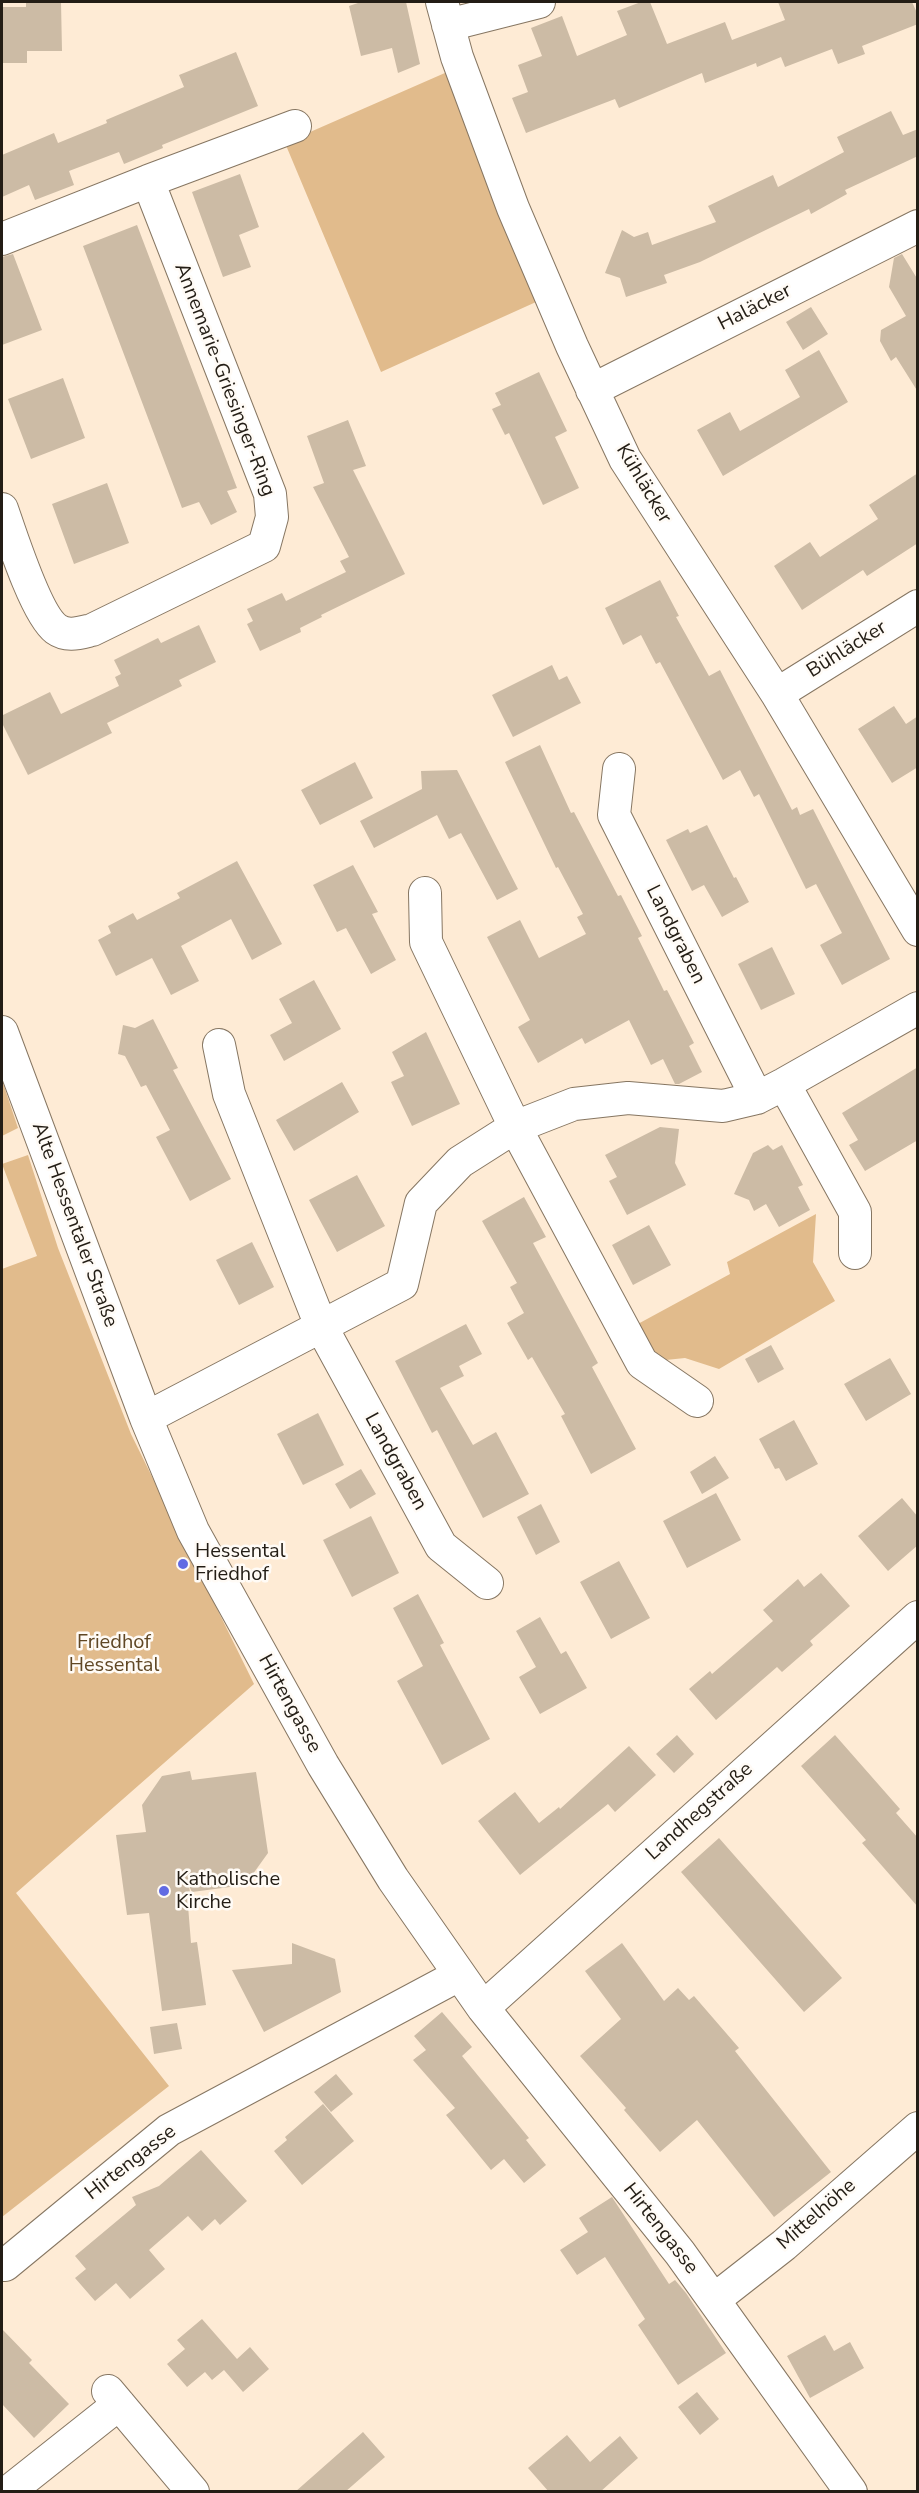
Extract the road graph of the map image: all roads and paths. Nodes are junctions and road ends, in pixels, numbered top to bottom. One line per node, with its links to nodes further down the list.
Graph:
1 (539, 2): 2 (street)
2 (445, 13): 7 (street, Kühläcker)
3 (295, 126): 4 (street)
4 (148, 181): 6 (street); 8 (street, Annemarie-Griesinger-Ring)
5 (918, 226): 7 (street, Haläcker)
6 (2, 239)
7 (592, 390): 10 (street, Kühläcker)
8 (2, 509)
9 (918, 606): 10 (street, Bühläcker)
10 (777, 694): 13 (street, Kühläcker)
11 (619, 769): 18 (street, Landgraben)
12 (425, 893): 19 (street)
13 (918, 930)
14 (918, 1008): 17 (street)
15 (2, 1032): 23 (street, Alte Hessentaler Straße)
16 (219, 1045): 21 (street, Landgraben)
17 (784, 1084): 18 (street); 20 (street)
18 (757, 1098): 19 (street)
19 (515, 1127): 21 (street); 22 (street)
20 (855, 1253)
21 (321, 1326): 23 (street); 24 (street, Landgraben)
22 (697, 1401)
23 (146, 1418): 26 (street, Hirtengasse)
24 (487, 1583)
25 (918, 1617): 27 (street, Landhegstraße)
26 (459, 1975): 27 (street, Hirtengasse); 29 (street, Hirtengasse)
27 (483, 2008): 30 (street, Hirtengasse)
28 (918, 2128): 30 (street, Mittelhöhe)
29 (5, 2265)
30 (715, 2299): 33 (street, Hirtengasse)
31 (8, 2492): 32 (street)
32 (193, 2492)
33 (852, 2492)

